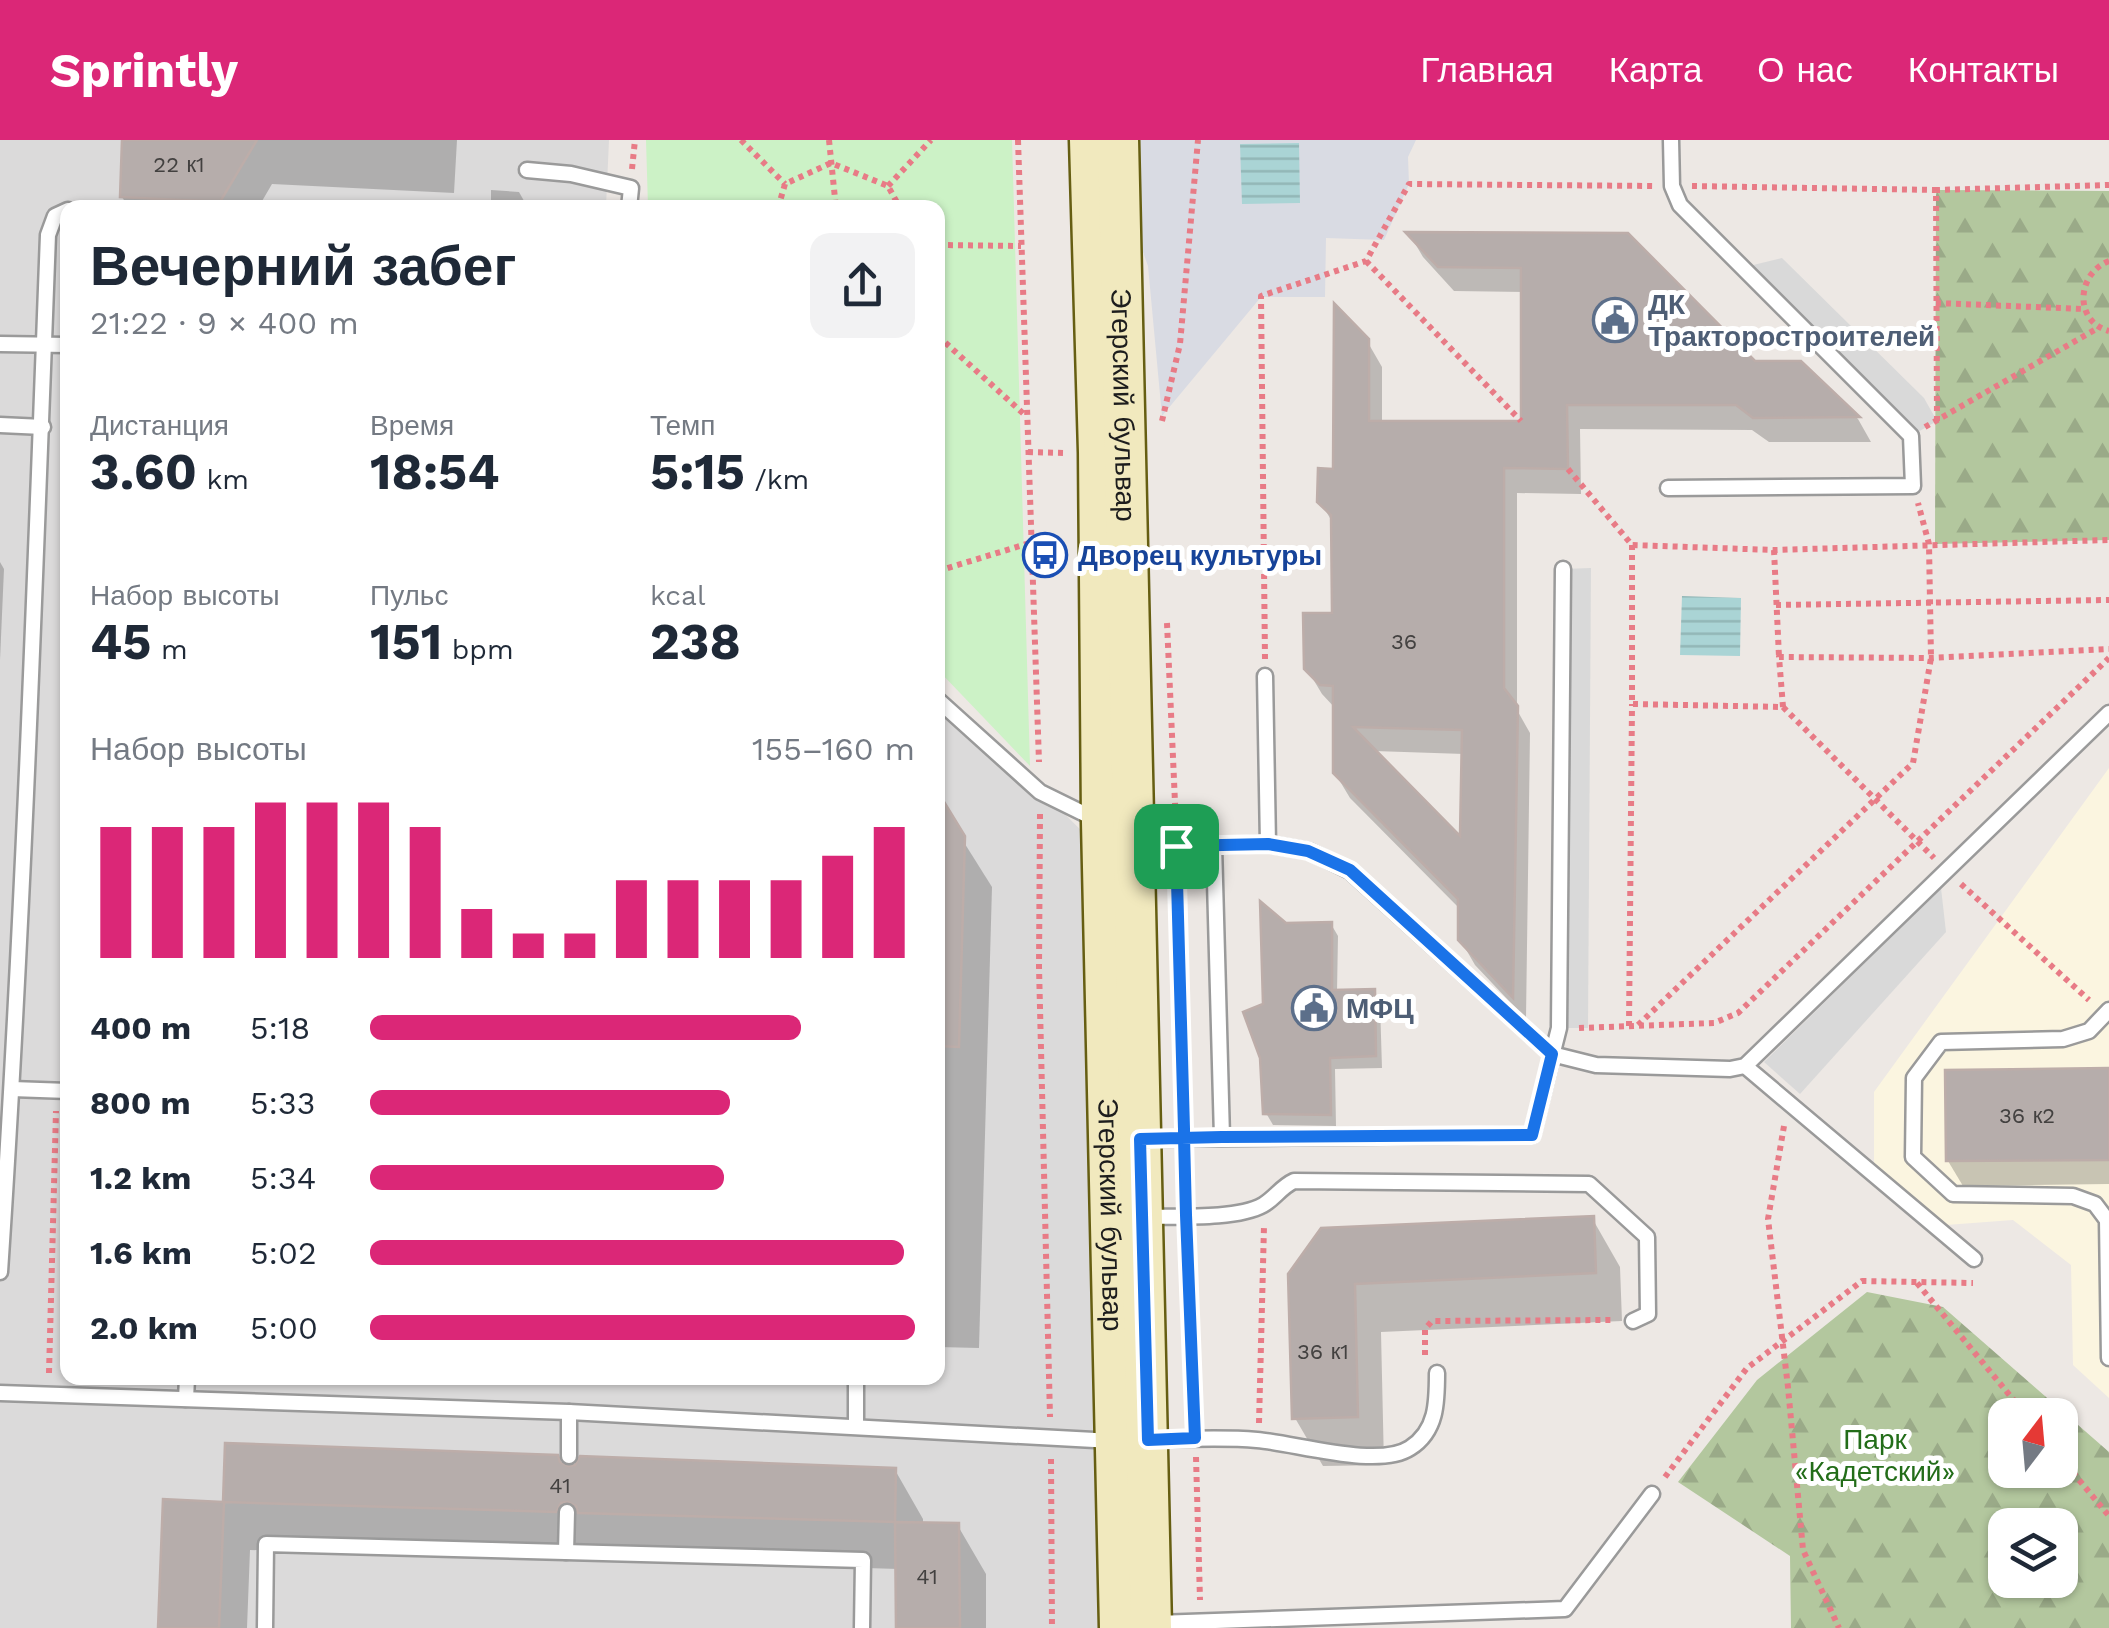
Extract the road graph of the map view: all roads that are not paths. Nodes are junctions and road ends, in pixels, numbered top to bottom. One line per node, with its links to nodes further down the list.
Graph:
1 (1090, 140): 17 (main road, Эгерский бульвар)
2 (1118, 140): 17 (main road, Эгерский бульвар)
3 (1671, 140): 12 (lane)
4 (527, 170): 5 (lane)
5 (630, 200)
6 (60, 214): 9 (lane)
7 (0, 344): 9 (lane)
8 (60, 345): 9 (lane)
9 (44, 346): 11 (lane)
10 (0, 426): 11 (lane)
11 (43, 427): 23 (lane)
12 (1668, 488)
13 (1563, 569): 21 (lane)
14 (1266, 676): 18 (lane)
15 (945, 706): 17 (lane)
16 (2109, 714): 22 (lane)
17 (1118, 835): 19 (lane); 26 (main road, Эгерский бульвар)
18 (1268, 844): 19 (lane); 21 (lane)
19 (1214, 846): 25 (lane)
20 (2109, 1010): 31 (lane)
21 (1552, 1054): 22 (lane); 25 (lane)
22 (1745, 1066): 28 (lane)
23 (12, 1089): 24 (lane); 29 (lane)
24 (60, 1091)
25 (1222, 1137): 26 (lane)
26 (1125, 1139): 27 (main road, Эгерский бульвар)
27 (1128, 1218): 30 (lane); 39 (main road, Эгерский бульвар)
28 (1974, 1259)
29 (0, 1272)
30 (1633, 1320)
31 (2109, 1358)
32 (1438, 1373): 39 (lane)
33 (187, 1385): 36 (lane)
34 (856, 1385): 38 (lane)
35 (0, 1393): 36 (lane)
36 (186, 1399): 37 (lane)
37 (569, 1412): 38 (lane); 40 (lane)
38 (856, 1425): 39 (lane)
39 (1133, 1441): 44 (main road, Эгерский бульвар)
40 (569, 1456)
41 (1652, 1494): 44 (lane)
42 (567, 1512): 43 (lane)
43 (566, 1552): 45 (lane); 46 (lane)
44 (1141, 1626)
45 (266, 1628)
46 (862, 1628)

